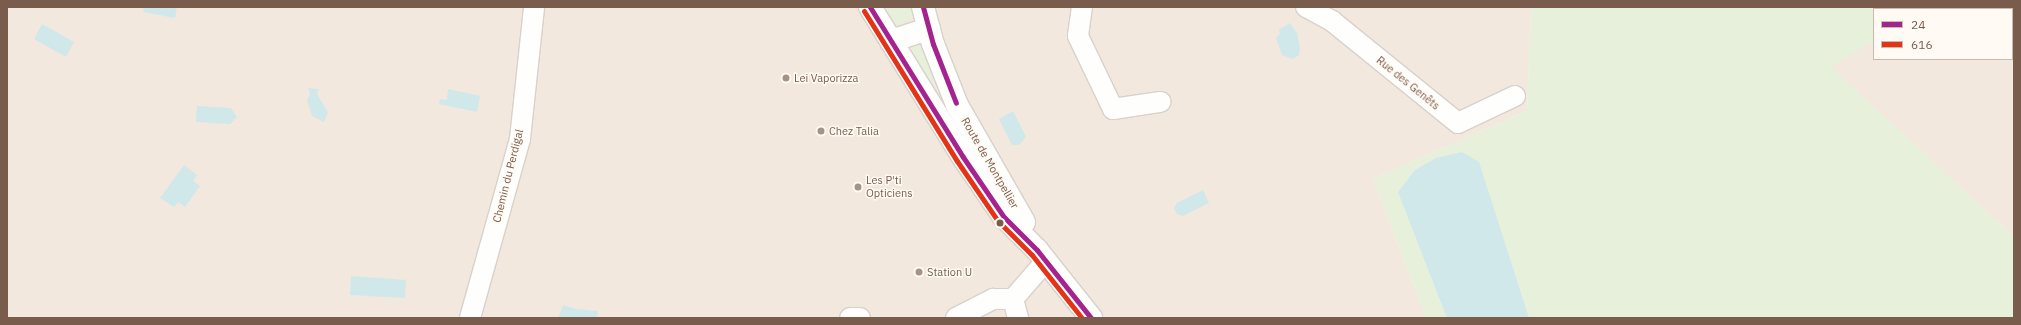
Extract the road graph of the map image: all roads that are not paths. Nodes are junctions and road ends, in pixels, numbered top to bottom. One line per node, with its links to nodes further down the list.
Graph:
1 (534, 7): 12 (street, Chemin du Perdigal)
2 (870, 7): 7 (street, Route de Montpellier)
3 (923, 7): 6 (street, Route de Montpellier)
4 (1082, 7): 9 (street)
5 (1306, 7): 8 (street, Rue des Genêts)
6 (929, 29): 7 (street); 10 (street, Route de Montpellier)
7 (891, 41): 10 (street, Route de Montpellier)
8 (1515, 96)
9 (1160, 102)
10 (1042, 256): 11 (street); 16 (street, Route de Montpellier)
11 (1015, 309): 15 (street)
12 (470, 318)
13 (850, 318): 14 (street)
14 (860, 318)
15 (956, 318)
16 (1091, 318)

